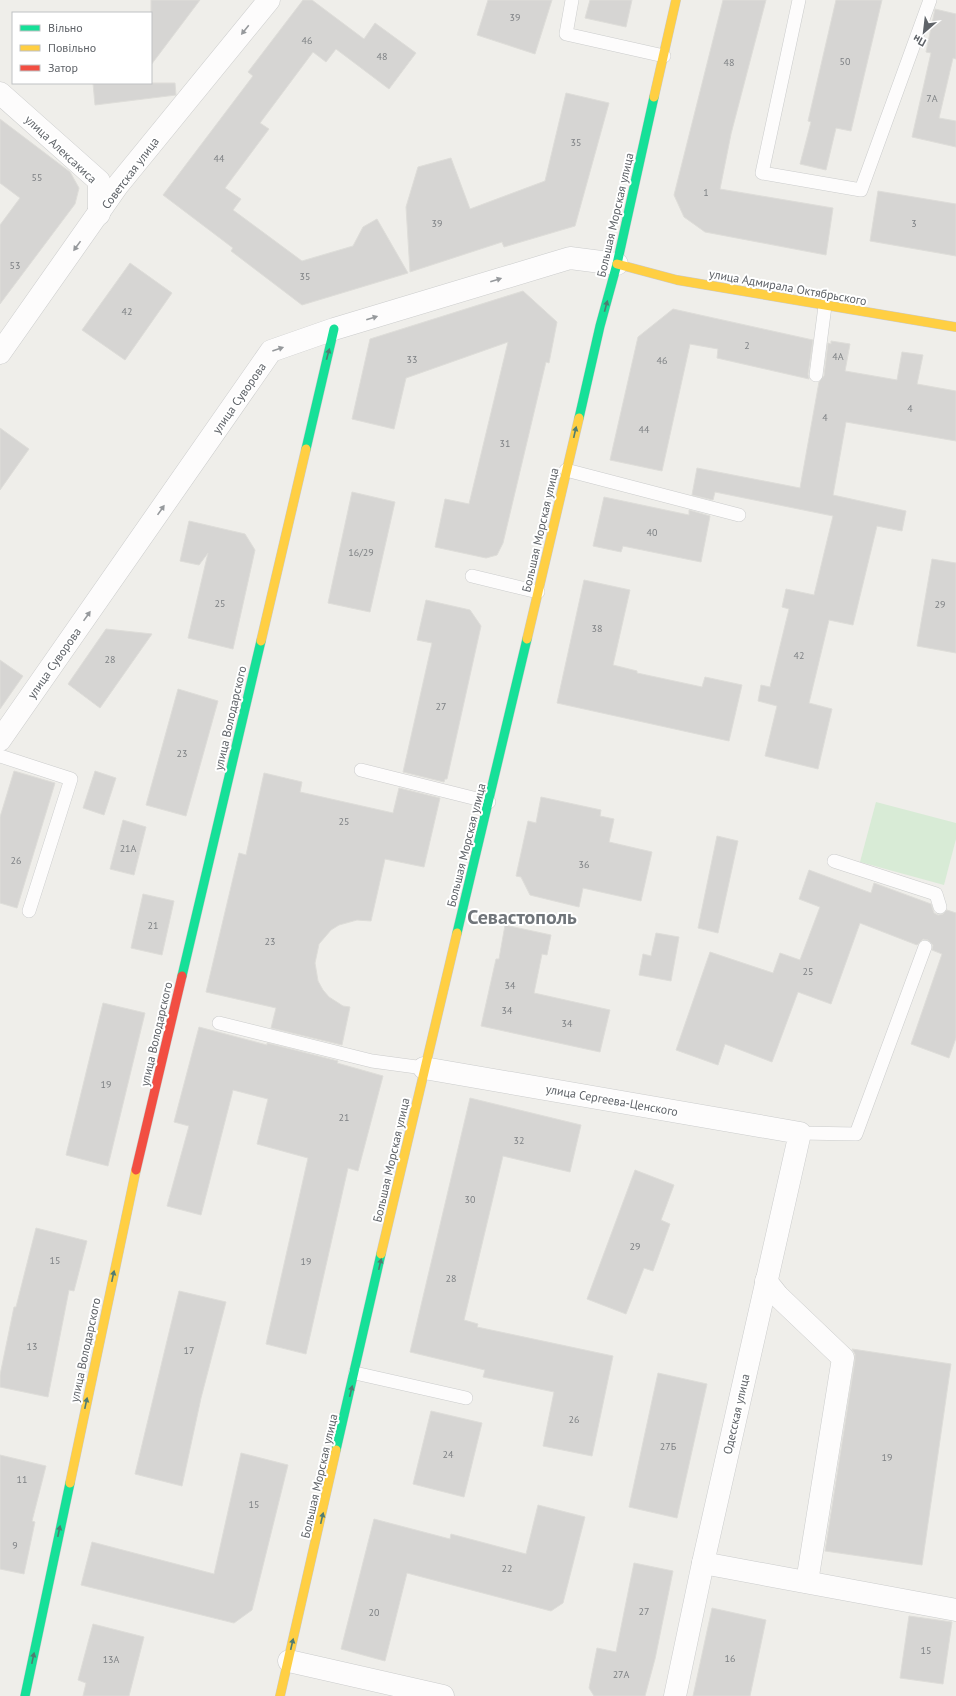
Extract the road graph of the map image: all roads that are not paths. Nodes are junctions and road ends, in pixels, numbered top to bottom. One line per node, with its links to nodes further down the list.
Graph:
1 (269, 0): 8 (street, Советская улица, one-way to 8)
2 (572, 0): 6 (lane)
3 (676, 0): 6 (main road, Большая Морская улица)
4 (799, 0): 5 (lane)
5 (930, 0)
6 (664, 56): 9 (main road, Большая Морская улица)
7 (0, 93): 8 (street, улица Алексакиса)
8 (99, 214): 13 (street, Советская улица, one-way to 13)
9 (617, 264): 10 (main road, улица Адмирала Октябрьского); 12 (street, улица Суворова, one-way to 9); 15 (main road, Большая Морская улица, one-way to 9)
10 (825, 306): 11 (main road, улица Адмирала Октябрьского); 14 (lane)
11 (956, 327)
12 (334, 329): 19 (street, улица Суворова, one-way to 12); 38 (main road, улица Володарского, one-way to 12)
13 (0, 353)
14 (816, 375)
15 (566, 470): 16 (lane); 18 (main road, Большая Морская улица)
16 (739, 515)
17 (472, 576): 18 (lane)
18 (538, 592): 22 (main road, Большая Морская улица)
19 (0, 740)
20 (0, 756): 25 (lane)
21 (361, 770): 22 (lane)
22 (489, 802): 28 (main road, Большая Морская улица)
23 (834, 861): 24 (lane)
24 (940, 907)
25 (29, 911)
26 (925, 947): 29 (lane)
27 (219, 1023): 28 (lane)
28 (424, 1068): 29 (street, улица Сергеева-Ценского); 31 (main road, Большая Морская улица, one-way to 28)
29 (800, 1133): 30 (street, Одесская улица)
30 (766, 1281): 33 (street, Одесская улица); 34 (street)
31 (355, 1373): 32 (lane); 36 (main road, Большая Морская улица, one-way to 31)
32 (466, 1398)
33 (703, 1563): 34 (street); 41 (street, Одесская улица)
34 (807, 1582): 35 (street)
35 (956, 1610)
36 (289, 1661): 37 (street); 39 (main road, Большая Морская улица)
37 (397, 1691): 40 (street)
38 (25, 1696)
39 (280, 1696)
40 (443, 1696)
41 (675, 1696)

